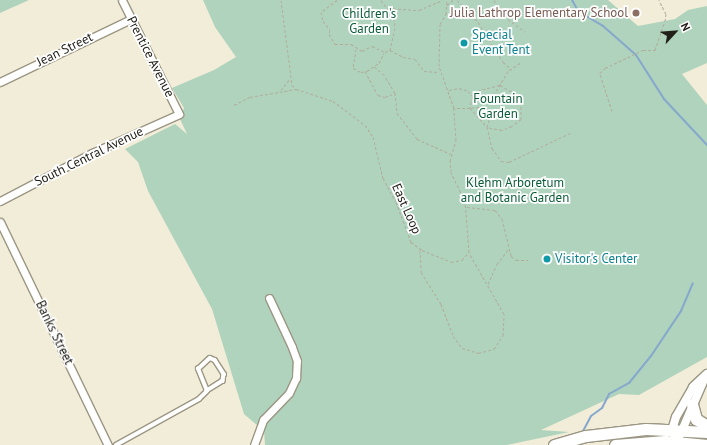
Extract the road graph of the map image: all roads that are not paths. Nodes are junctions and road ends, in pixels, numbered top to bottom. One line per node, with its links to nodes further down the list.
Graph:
1 (122, 0): 2 (street, Prentice Avenue)
2 (131, 19): 3 (street, Jean Street); 4 (street, Prentice Avenue)
3 (0, 82)
4 (179, 114): 5 (street, South Central Avenue)
5 (0, 201)
6 (0, 222): 15 (street, Banks Street)
7 (269, 298): 17 (street)
8 (706, 374): 10 (street); 12 (street)
9 (207, 391): 9 (lane); 16 (lane)
10 (692, 404): 11 (main road); 12 (street)
11 (707, 426)
12 (677, 430): 13 (main road); 14 (street); 18 (main road)
13 (707, 432)
14 (678, 443): 19 (main road); 20 (main road)
15 (108, 445)
16 (116, 445)
17 (254, 445)
18 (554, 445)
19 (615, 445)
20 (707, 445)

